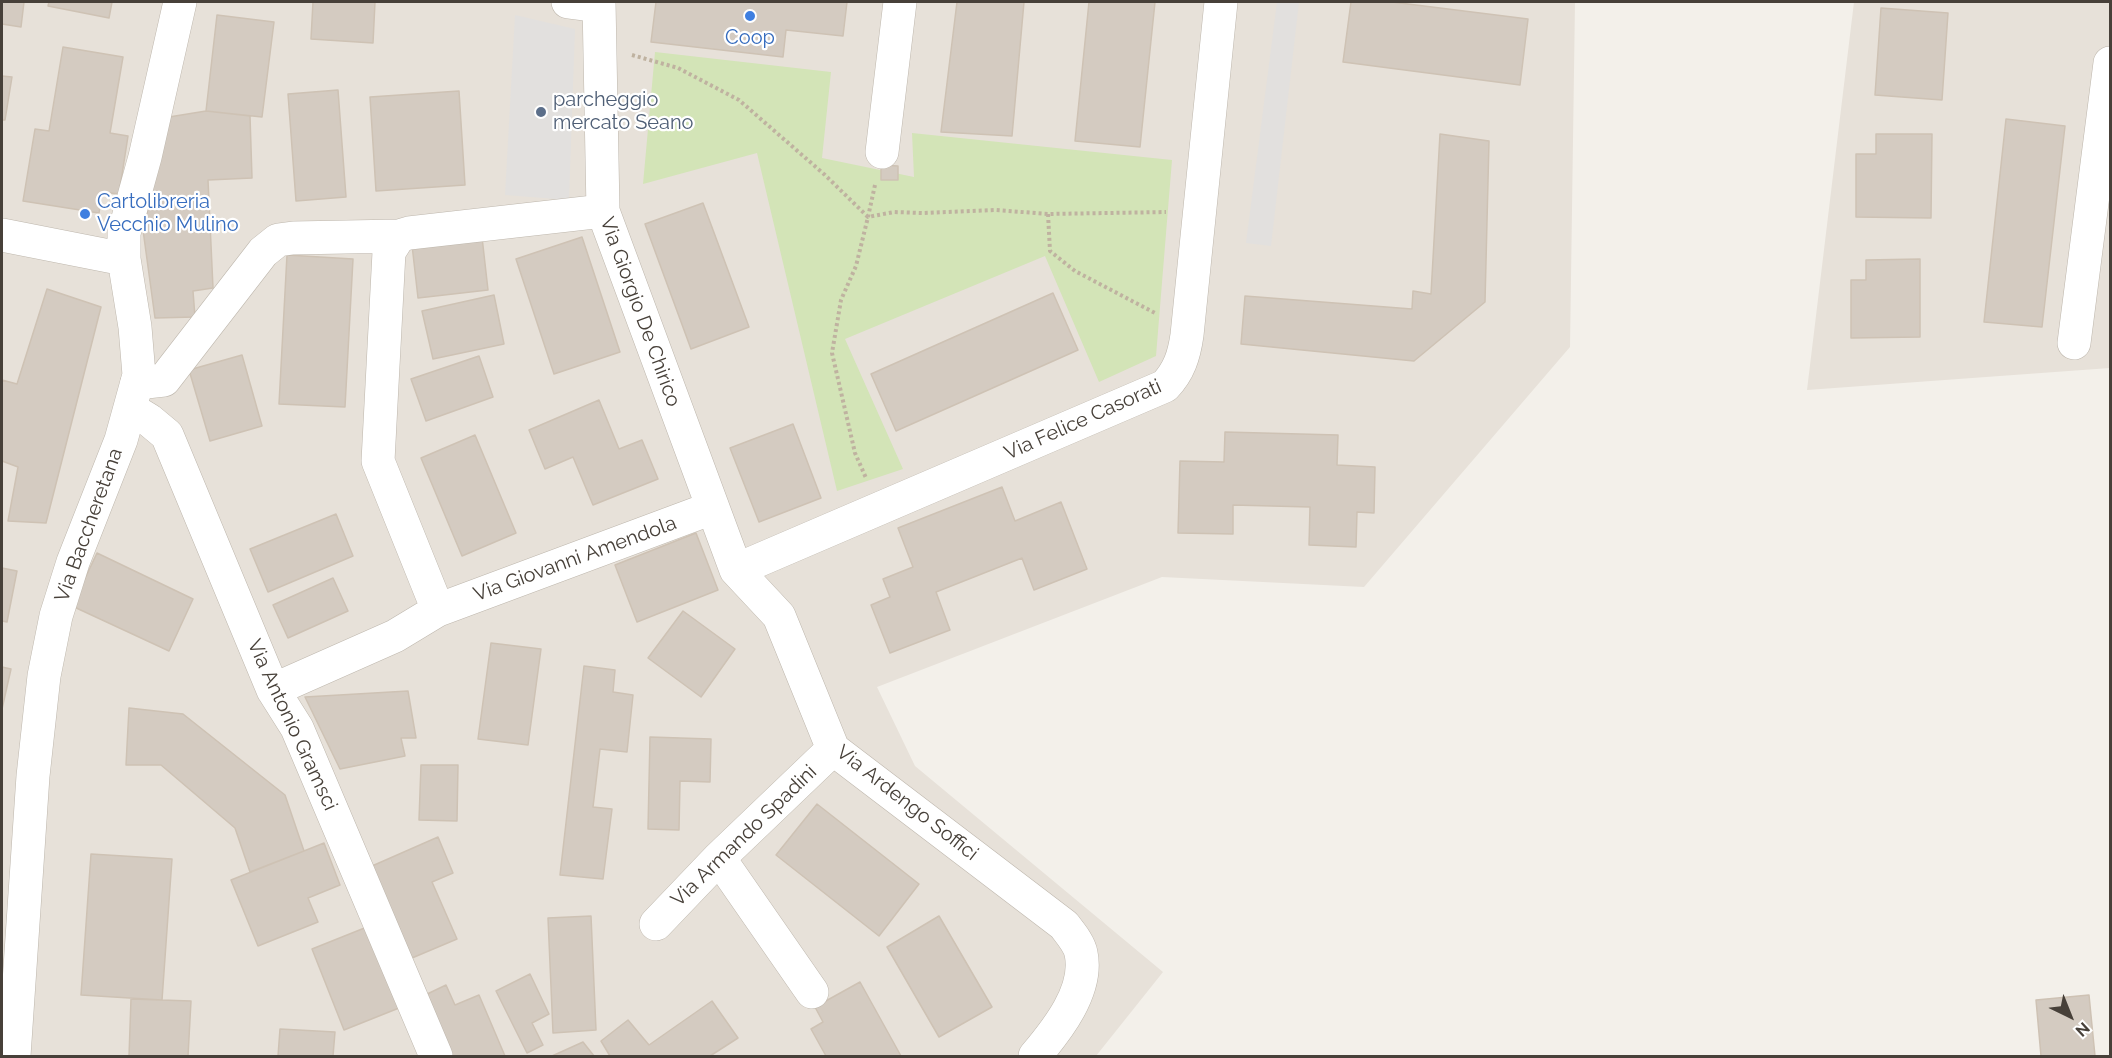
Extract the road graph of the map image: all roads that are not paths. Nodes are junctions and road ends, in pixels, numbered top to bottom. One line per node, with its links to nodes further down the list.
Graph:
1 (180, 2): 10 (street, Via Baccheretana)
2 (900, 2): 6 (street)
3 (1221, 2): 14 (street, Via Felice Casorati)
4 (589, 3): 7 (street, Via Giorgio De Chirico)
5 (2110, 63): 11 (street)
6 (882, 152)
7 (603, 211): 9 (street); 13 (street, Via Giorgio De Chirico)
8 (2, 235): 10 (street)
9 (394, 244): 12 (street); 15 (street)
10 (124, 259): 12 (street, Via Baccheretana)
11 (2074, 344)
12 (134, 396): 16 (street, Via Antonio Gramsci); 21 (street, Via Baccheretana)
13 (712, 508): 14 (street); 15 (street, Via Giovanni Amendola)
14 (736, 570): 17 (street, Via Ardengo Soffici)
15 (438, 610): 16 (street, Via Giovanni Amendola)
16 (273, 690): 22 (street, Via Antonio Gramsci)
17 (833, 749): 18 (street, Via Armando Spadini); 23 (street, Via Ardengo Soffici)
18 (719, 858): 19 (street, Via Armando Spadini); 20 (street)
19 (656, 924)
20 (812, 992)
21 (14, 1056)
22 (436, 1056)
23 (1035, 1056)

